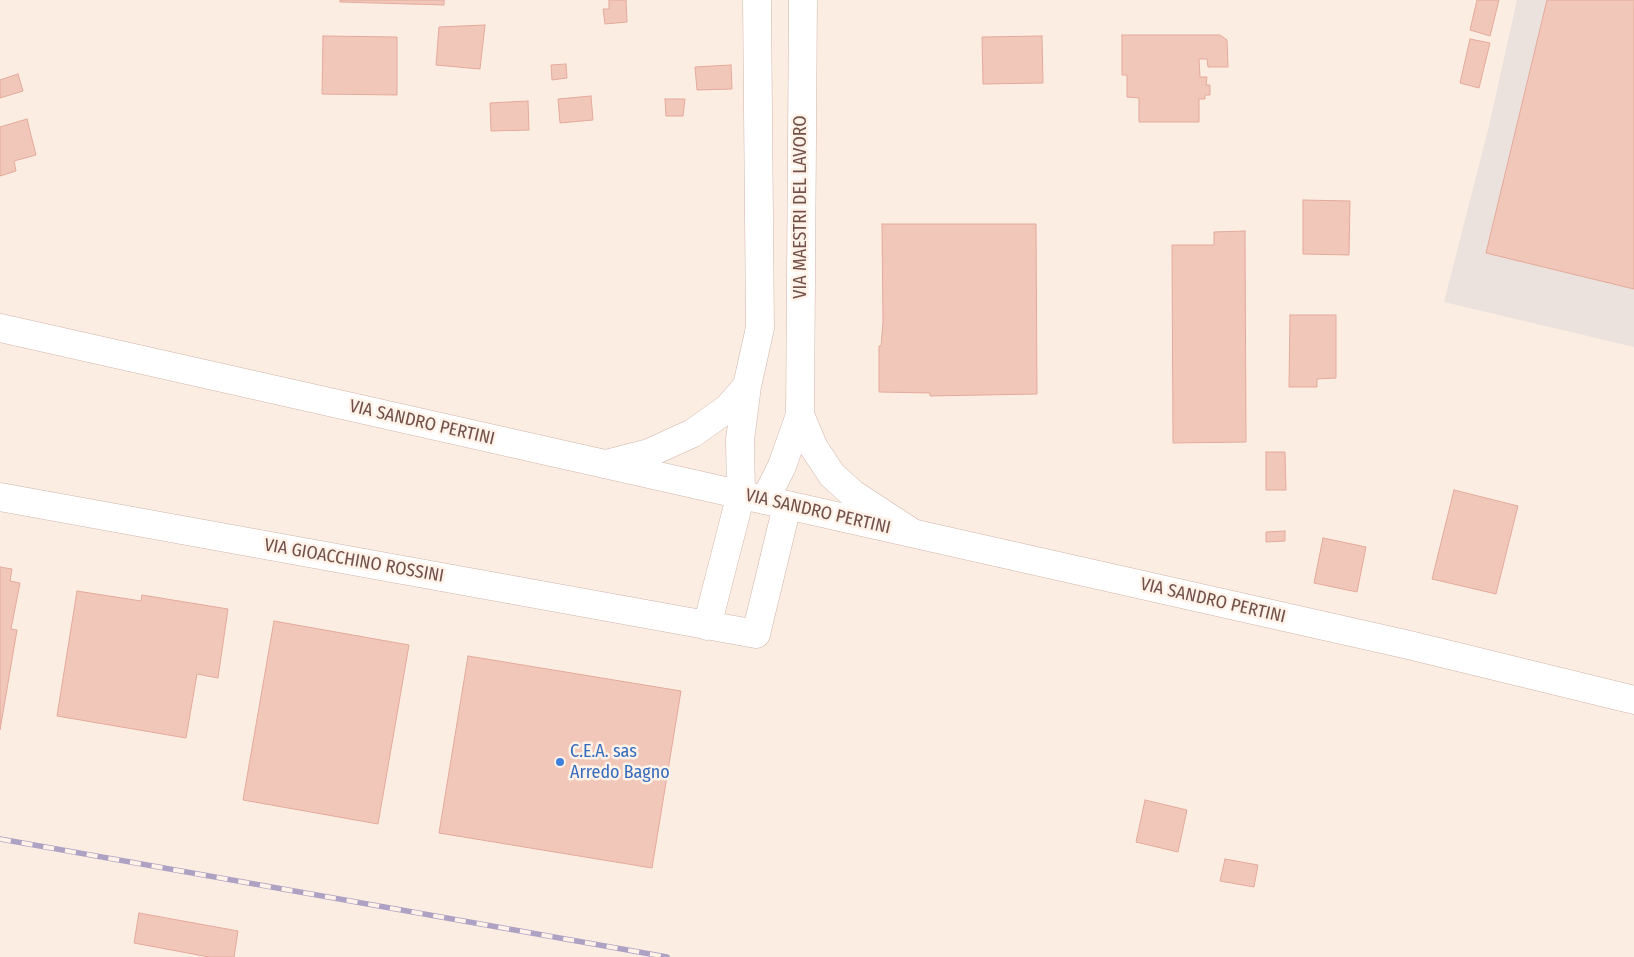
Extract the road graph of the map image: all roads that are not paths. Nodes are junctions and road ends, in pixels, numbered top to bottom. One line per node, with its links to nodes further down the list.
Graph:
1 (758, 0): 4 (street)
2 (803, 0): 5 (street, VIA MAESTRI DEL LAVORO)
3 (0, 328): 6 (street, VIA SANDRO PERTINI)
4 (747, 386): 6 (street); 8 (street)
5 (800, 415): 8 (street, VIA MAESTRI DEL LAVORO); 9 (street, VIA MAESTRI DEL LAVORO)
6 (606, 464): 8 (street, VIA SANDRO PERTINI)
7 (0, 497): 10 (street, VIA GIOACCHINO ROSSINI)
8 (764, 500): 9 (street, VIA SANDRO PERTINI); 10 (street); 10 (street, VIA GIOACCHINO ROSSINI)
9 (913, 533): 11 (street, VIA SANDRO PERTINI)
10 (708, 626)
11 (1634, 700)

